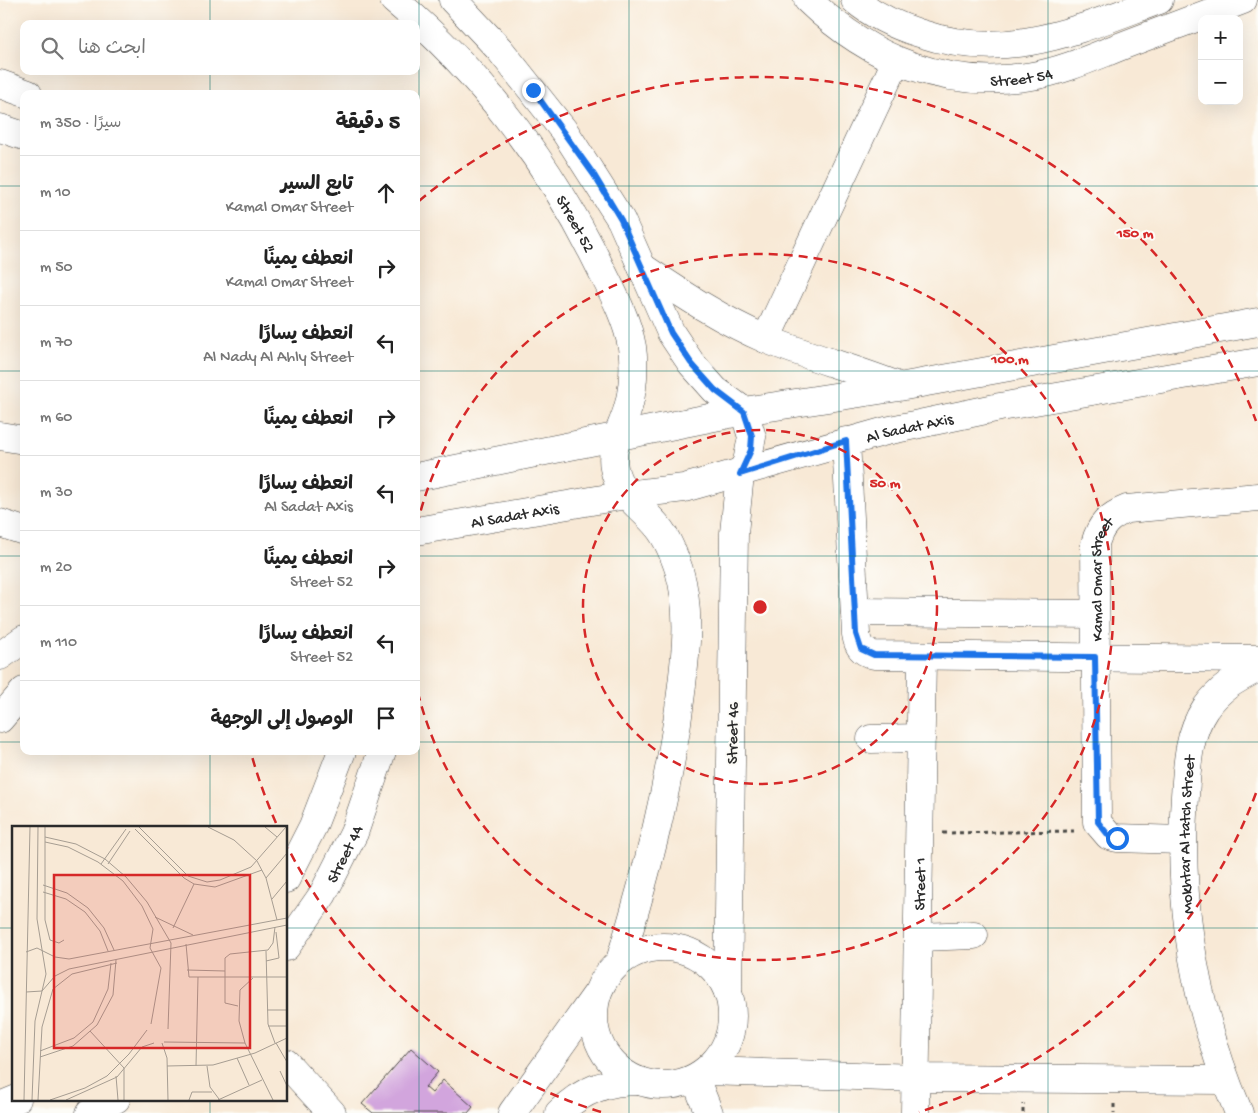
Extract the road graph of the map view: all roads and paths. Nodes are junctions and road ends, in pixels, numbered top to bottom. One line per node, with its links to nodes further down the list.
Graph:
1 (394, 0): 7 (street, Street 52)
2 (453, 0): 14 (street)
3 (808, 0): 9 (street, Street 54)
4 (855, 0): 5 (street, Street 54)
5 (1159, 0)
6 (1243, 0): 9 (street, Street 54)
7 (416, 20)
8 (420, 24): 21 (street, Street 52)
9 (896, 61): 16 (street)
10 (0, 84): 11 (street)
11 (20, 91)
12 (0, 128): 13 (street)
13 (20, 135)
14 (642, 267): 16 (street); 19 (street)
15 (1258, 322): 18 (street)
16 (766, 339): 18 (street)
17 (1258, 362): 23 (street, Al Sadat Axis)
18 (899, 387): 19 (street)
19 (744, 412): 21 (street); 24 (street)
20 (0, 436): 22 (street)
21 (616, 438): 25 (street); 26 (street, Street 52)
22 (20, 439)
23 (846, 441): 24 (street, Al Sadat Axis); 31 (street)
24 (740, 474): 26 (street, Al Sadat Axis); 53 (street, Street 46)
25 (420, 477)
26 (626, 495): 30 (street, Al Sadat Axis); 52 (street)
27 (1258, 497): 32 (street, Kamal Omar Street)
28 (0, 523): 29 (street)
29 (20, 530)
30 (420, 530)
31 (856, 612): 32 (street); 35 (street)
32 (1095, 614): 36 (street, Kamal Omar Street)
33 (20, 642): 34 (street)
34 (0, 656)
35 (922, 656): 36 (street); 41 (street, Street 1)
36 (1095, 657): 37 (street); 45 (street, Kamal Omar Street)
37 (1258, 659)
38 (1258, 668): 47 (street, Mokhtar Al tatch Street)
39 (20, 696): 40 (street)
40 (0, 719)
41 (921, 738): 42 (street); 46 (street, Street 1)
42 (872, 739)
43 (340, 755): 48 (street)
44 (381, 755): 51 (street, Street 44)
45 (1102, 830): 46 (path); 47 (street)
46 (920, 833): 50 (street, Street 1)
47 (1181, 840): 58 (street, Mokhtar Al tatch Street)
48 (288, 875)
49 (974, 935): 50 (street)
50 (919, 937): 57 (street, Street 1)
51 (288, 943)
52 (620, 961): 53 (street); 54 (street)
53 (728, 992): 56 (street)
54 (596, 994): 59 (street); 65 (street)
55 (288, 1065): 64 (street)
56 (701, 1074): 57 (street); 59 (street); 67 (street)
57 (917, 1078): 58 (street); 68 (street, Street 1)
58 (1225, 1080): 69 (street, Mokhtar Al tatch Street)
59 (639, 1081): 66 (street)
60 (15, 1100): 62 (street)
61 (114, 1100): 63 (street)
62 (0, 1106)
63 (90, 1113)
64 (332, 1113)
65 (512, 1113)
66 (559, 1113)
67 (710, 1113)
68 (915, 1113)
69 (1239, 1113)

